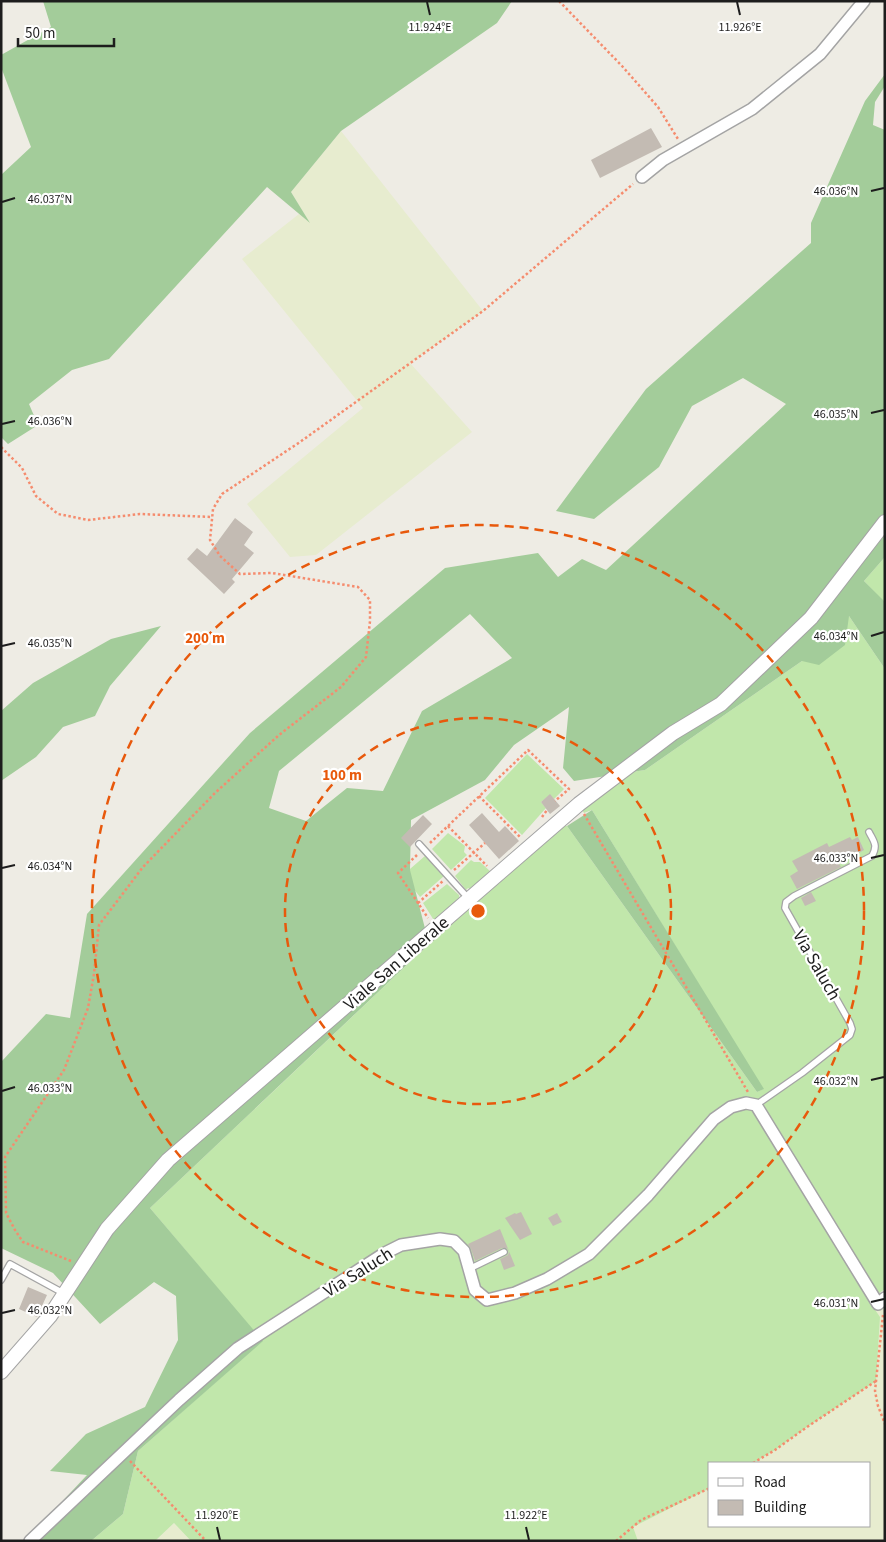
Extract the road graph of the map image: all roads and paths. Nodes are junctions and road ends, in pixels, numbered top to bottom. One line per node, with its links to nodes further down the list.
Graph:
1 (559, 1): 3 (path)
2 (864, 1): 3 (street)
3 (684, 149): 4 (street)
4 (642, 177): 6 (path)
5 (1, 447): 6 (path)
6 (212, 517): 23 (path)
7 (885, 522): 10 (street, Viale San Liberale)
8 (479, 796): 9 (path); 13 (path); 15 (path)
9 (556, 801)
10 (579, 804): 19 (street, Viale San Liberale); 21 (path)
11 (548, 810): 12 (path)
12 (541, 818)
13 (448, 826): 17 (path); 18 (path)
14 (869, 832): 21 (lane, Via Saluch)
15 (523, 840)
16 (419, 844): 17 (lane)
17 (424, 849): 19 (lane); 20 (path)
18 (491, 869)
19 (469, 899): 23 (street, Viale San Liberale)
20 (430, 921)
21 (756, 1104): 24 (street, Via Saluch); 27 (street)
22 (504, 1252): 24 (lane)
23 (83, 1265): 26 (street, Viale San Liberale)
24 (468, 1269): 31 (street, Via Saluch)
25 (1, 1280): 26 (lane)
26 (65, 1294): 28 (street, Viale San Liberale)
27 (881, 1301): 29 (path)
28 (1, 1372)
29 (876, 1381): 30 (path); 32 (path)
30 (885, 1424)
31 (122, 1453): 34 (street, Via Saluch); 35 (path)
32 (755, 1462)
33 (708, 1489): 36 (path)
34 (30, 1541)
35 (206, 1541)
36 (616, 1541)

